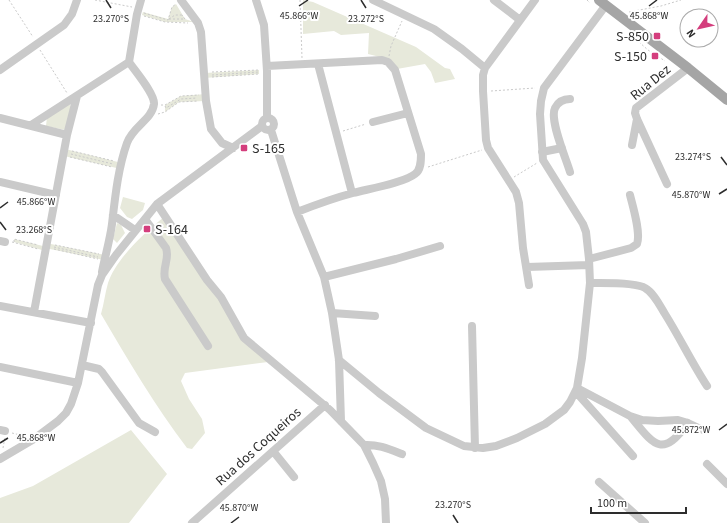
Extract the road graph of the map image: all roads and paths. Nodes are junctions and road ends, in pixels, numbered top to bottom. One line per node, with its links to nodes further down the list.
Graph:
1 (77, 0): 24 (street)
2 (95, 0): 12 (path)
3 (141, 0): 12 (street)
4 (256, 0): 25 (street)
5 (300, 0): 20 (path)
6 (373, 0): 14 (street)
7 (494, 0): 16 (street)
8 (535, 0): 16 (street)
9 (681, 0): 13 (path)
10 (179, 2): 15 (path); 28 (street)
11 (603, 3): 13 (main road); 29 (street)
12 (137, 12): 15 (path); 17 (path); 18 (street)
13 (618, 14): 23 (main road)
14 (405, 15): 19 (path); 22 (street)
15 (168, 20): 15 (path)
16 (520, 20): 22 (street)
17 (192, 23)
18 (129, 62): 31 (street); 37 (street)
19 (388, 62): 21 (street); 41 (street)
20 (302, 64): 21 (street); 25 (street)
21 (318, 64): 50 (street)
22 (485, 68): 30 (street)
23 (688, 68): 35 (main road); 45 (street, Rua Dez)
24 (0, 70)
25 (267, 70): 26 (path); 27 (path); 43 (street)
26 (235, 71): 27 (path); 28 (path)
27 (236, 74): 28 (path)
28 (204, 75): 33 (street)
29 (544, 88): 30 (path); 57 (street)
30 (483, 92): 54 (street)
31 (77, 96): 47 (street); 51 (street)
32 (178, 97): 33 (path); 36 (path); 38 (path)
33 (206, 98): 36 (path); 53 (street)
34 (570, 99): 55 (street)
35 (727, 100)
36 (179, 101): 39 (path); 40 (path)
37 (154, 104): 38 (path); 42 (street)
38 (165, 105): 39 (path)
39 (166, 108): 40 (path)
40 (165, 112): 42 (path)
41 (408, 113): 46 (street); 62 (street)
42 (150, 115): 61 (street)
43 (268, 117): 48 (street); 49 (street)
44 (0, 118): 47 (street)
45 (637, 119): 52 (street); 66 (street, Rua Dez)
46 (373, 122): 50 (path)
47 (31, 125): 51 (street)
48 (262, 126): 49 (street); 53 (street)
49 (271, 130): 71 (street)
50 (336, 133): 67 (street)
51 (67, 135): 56 (street)
52 (632, 145)
53 (233, 148): 70 (street)
54 (488, 148): 62 (path); 64 (street)
55 (562, 148): 57 (street); 63 (street)
56 (65, 153): 58 (path); 59 (path); 60 (path); 68 (street)
57 (542, 156): 64 (path); 79 (street)
58 (96, 157): 59 (path); 61 (path)
59 (95, 160): 60 (path); 61 (path)
60 (95, 163): 61 (path)
61 (121, 166): 72 (street)
62 (419, 170): 67 (street)
63 (570, 172)
64 (509, 180): 80 (street)
65 (0, 182): 68 (street)
66 (667, 184)
67 (352, 193): 71 (street)
68 (56, 195): 76 (street)
69 (630, 195): 79 (street)
70 (157, 204): 73 (street); 98 (street)
71 (297, 212): 82 (street)
72 (113, 215): 74 (street); 78 (street)
73 (145, 219): 74 (street); 91 (street)
74 (136, 230): 81 (street)
75 (6, 242): 76 (path); 76 (path)
76 (45, 246): 78 (path); 78 (path); 86 (street)
77 (440, 246): 82 (street)
78 (105, 258): 81 (street)
79 (589, 262): 80 (street); 83 (street)
80 (526, 267): 84 (street)
81 (102, 275): 89 (street)
82 (324, 277): 87 (street)
83 (590, 283): 96 (street); 97 (street)
84 (529, 285)
85 (0, 306): 86 (street)
86 (34, 312): 89 (street)
87 (332, 312): 88 (street); 92 (street)
88 (375, 316)
89 (91, 323): 93 (street)
90 (472, 326): 107 (street)
91 (208, 346)
92 (339, 360): 100 (street); 107 (street)
93 (82, 365): 95 (street); 104 (street)
94 (0, 367): 95 (street)
95 (78, 384): 105 (street)
96 (708, 386)
97 (576, 390): 99 (street); 107 (street); 110 (street)
98 (325, 405): 100 (street); 108 (street, Rua dos Coqueiros)
99 (630, 416): 101 (street); 101 (street)
100 (341, 421): 106 (street)
101 (688, 423): 103 (street)
102 (3, 430): 105 (path); 111 (path)
103 (703, 430)
104 (155, 432)
105 (34, 439): 111 (street)
106 (364, 445): 109 (street); 117 (street)
107 (475, 448)
108 (273, 451): 113 (street); 116 (street, Rua dos Coqueiros)
109 (402, 454)
110 (633, 456)
111 (1, 459)
112 (707, 464): 115 (street)
113 (294, 477)
114 (599, 482): 118 (street)
115 (727, 484)
116 (192, 523)
117 (386, 523)
118 (645, 523)

